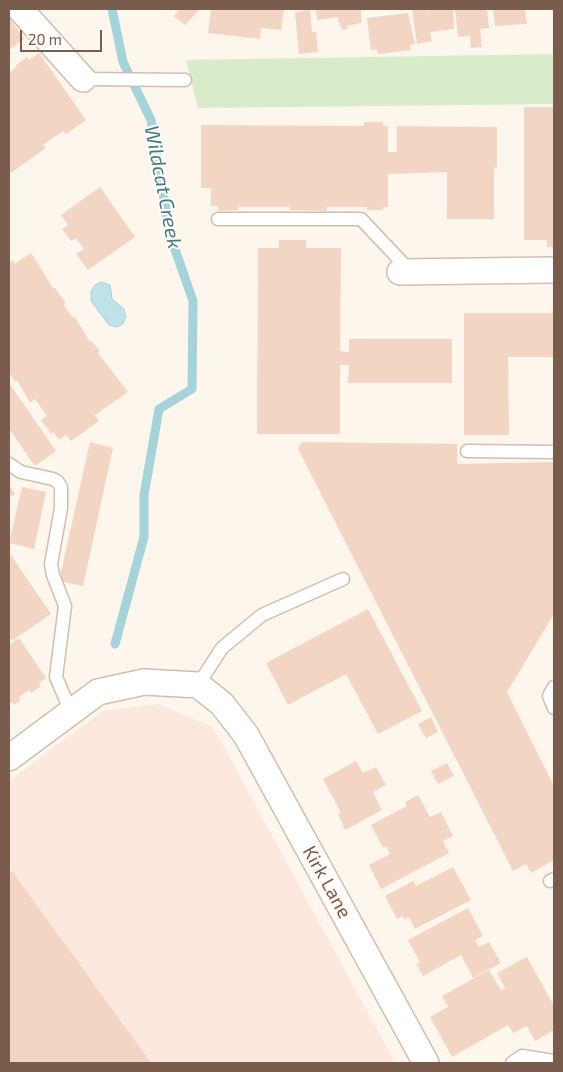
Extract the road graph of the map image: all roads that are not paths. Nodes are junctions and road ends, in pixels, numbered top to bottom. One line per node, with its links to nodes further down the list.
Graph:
1 (20, 9): 2 (street)
2 (84, 79): 3 (lane)
3 (185, 80)
4 (218, 219): 6 (lane)
5 (554, 270): 6 (street)
6 (405, 272)
7 (468, 451): 8 (lane)
8 (554, 452)
9 (9, 464): 14 (lane)
10 (343, 579): 11 (lane)
11 (198, 685): 14 (street); 17 (street, Kirk Lane)
12 (554, 687): 13 (lane)
13 (554, 708)
14 (71, 712): 15 (street)
15 (9, 758)
16 (554, 1061): 18 (lane)
17 (426, 1063)
18 (512, 1063)

